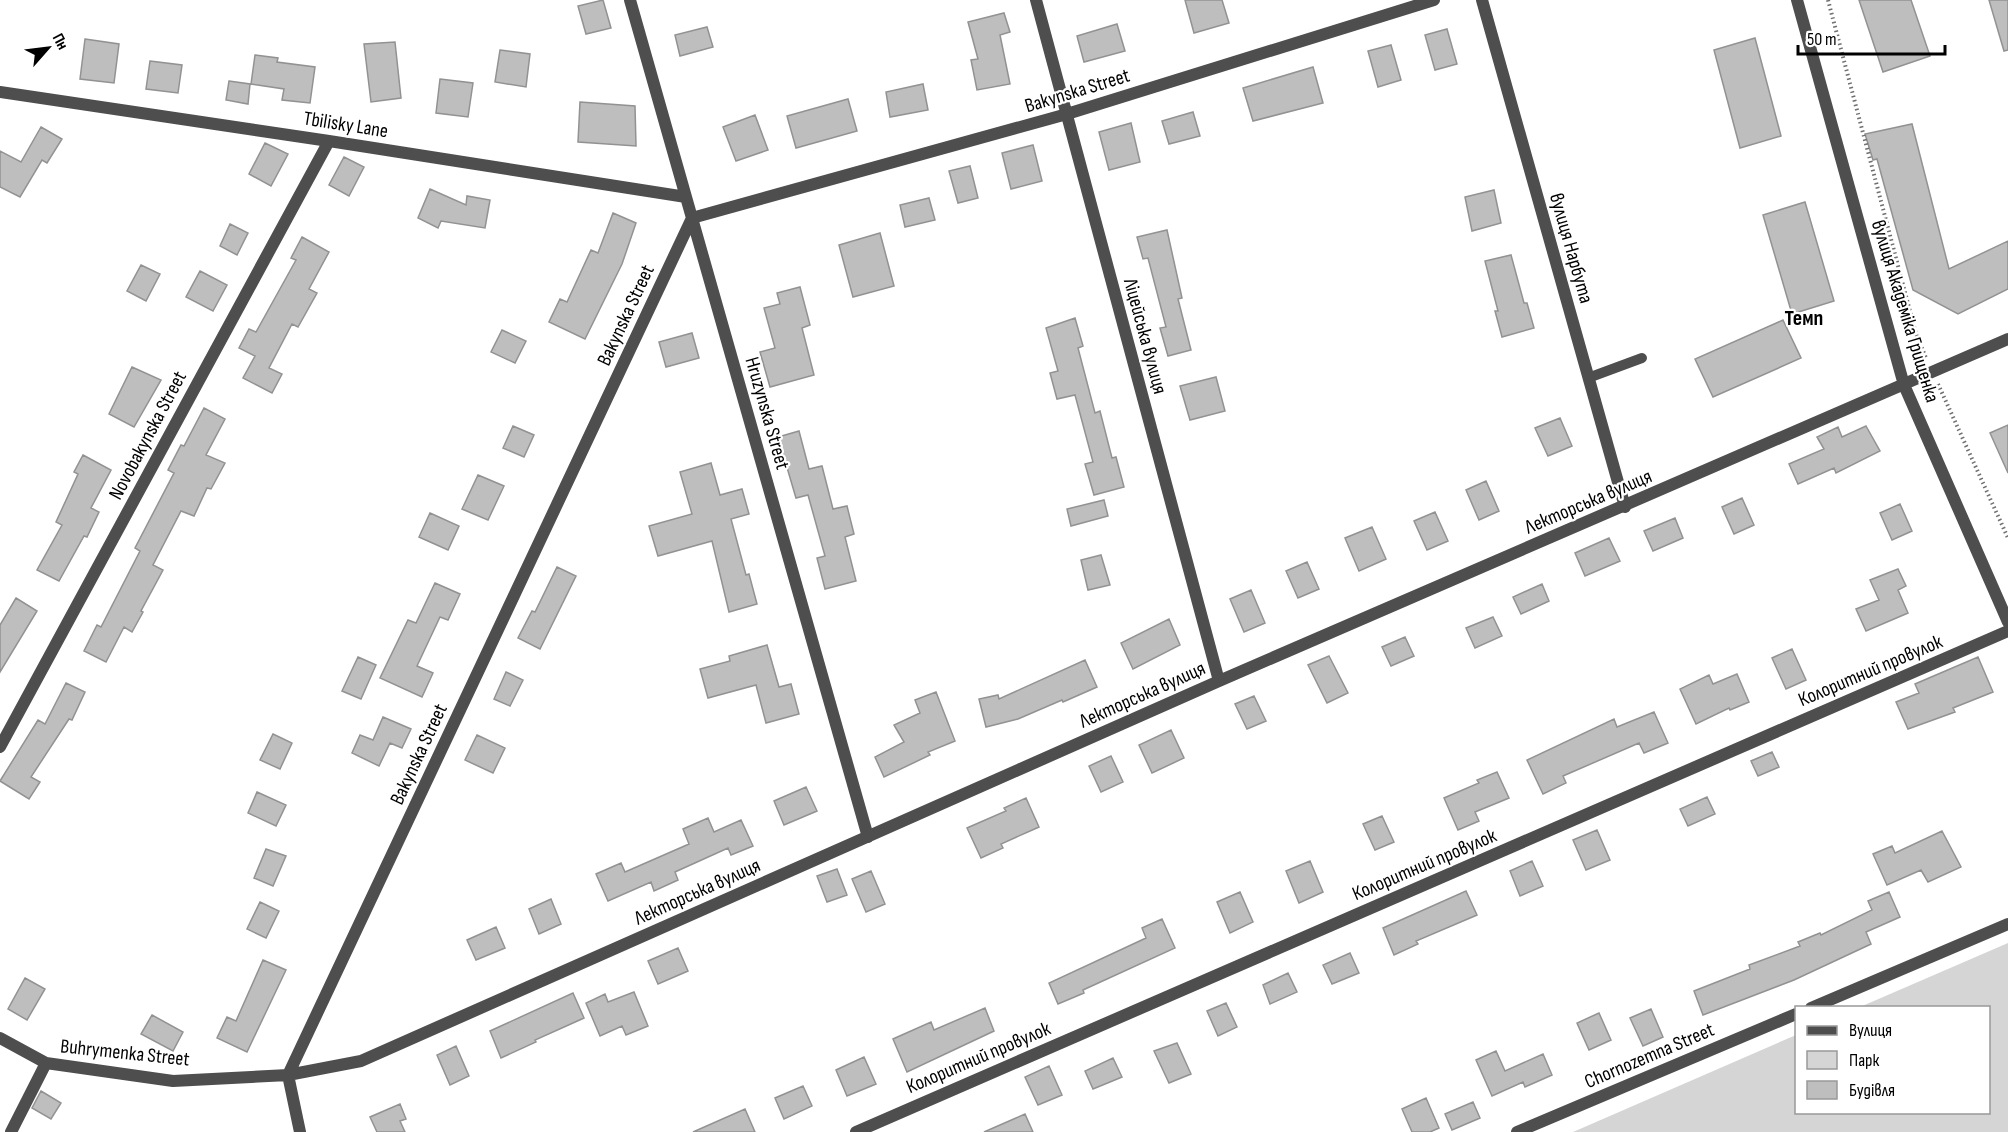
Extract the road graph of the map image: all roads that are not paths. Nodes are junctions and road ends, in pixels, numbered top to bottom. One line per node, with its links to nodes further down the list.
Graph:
1 (630, 0): 9 (street, Hruzynska Street)
2 (1036, 0): 7 (street, Ліцейська вулиця)
3 (1434, 0): 7 (street, Bakynska Street)
4 (1482, 0): 13 (street, вулиця Нарбута)
5 (1797, 0): 14 (street, вулиця Академіка Грищенка)
6 (0, 92): 8 (street, Tbilisky Lane)
7 (1067, 114): 10 (street, Bakynska Street); 18 (street, Ліцейська вулиця)
8 (328, 141): 9 (street, Tbilisky Lane); 19 (street, Novobakynska Street)
9 (686, 197): 10 (street, Hruzynska Street)
10 (692, 218): 20 (street, Hruzynska Street); 26 (street, Bakynska Street)
11 (2008, 339): 14 (street, Лекторська вулиця)
12 (1642, 358): 13 (lane)
13 (1588, 378): 15 (street, вулиця Нарбута)
14 (1904, 385): 15 (street, Лекторська вулиця); 16 (street, вулиця Академіка Грищенка)
15 (1624, 507): 18 (street, Лекторська вулиця)
16 (2008, 622)
17 (2008, 631): 29 (street, Колоритний провулок)
18 (1219, 681): 20 (street, Лекторська вулиця)
19 (0, 747)
20 (868, 837): 26 (street, Лекторська вулиця)
21 (2008, 924): 22 (street)
22 (1816, 1006)
23 (1795, 1015): 30 (street, Chornozemna Street)
24 (0, 1038): 25 (street, Buhrymenka Street)
25 (46, 1063): 26 (street, Buhrymenka Street); 27 (street)
26 (288, 1075): 28 (street)
27 (11, 1132)
28 (300, 1132)
29 (856, 1132)
30 (1517, 1132)

